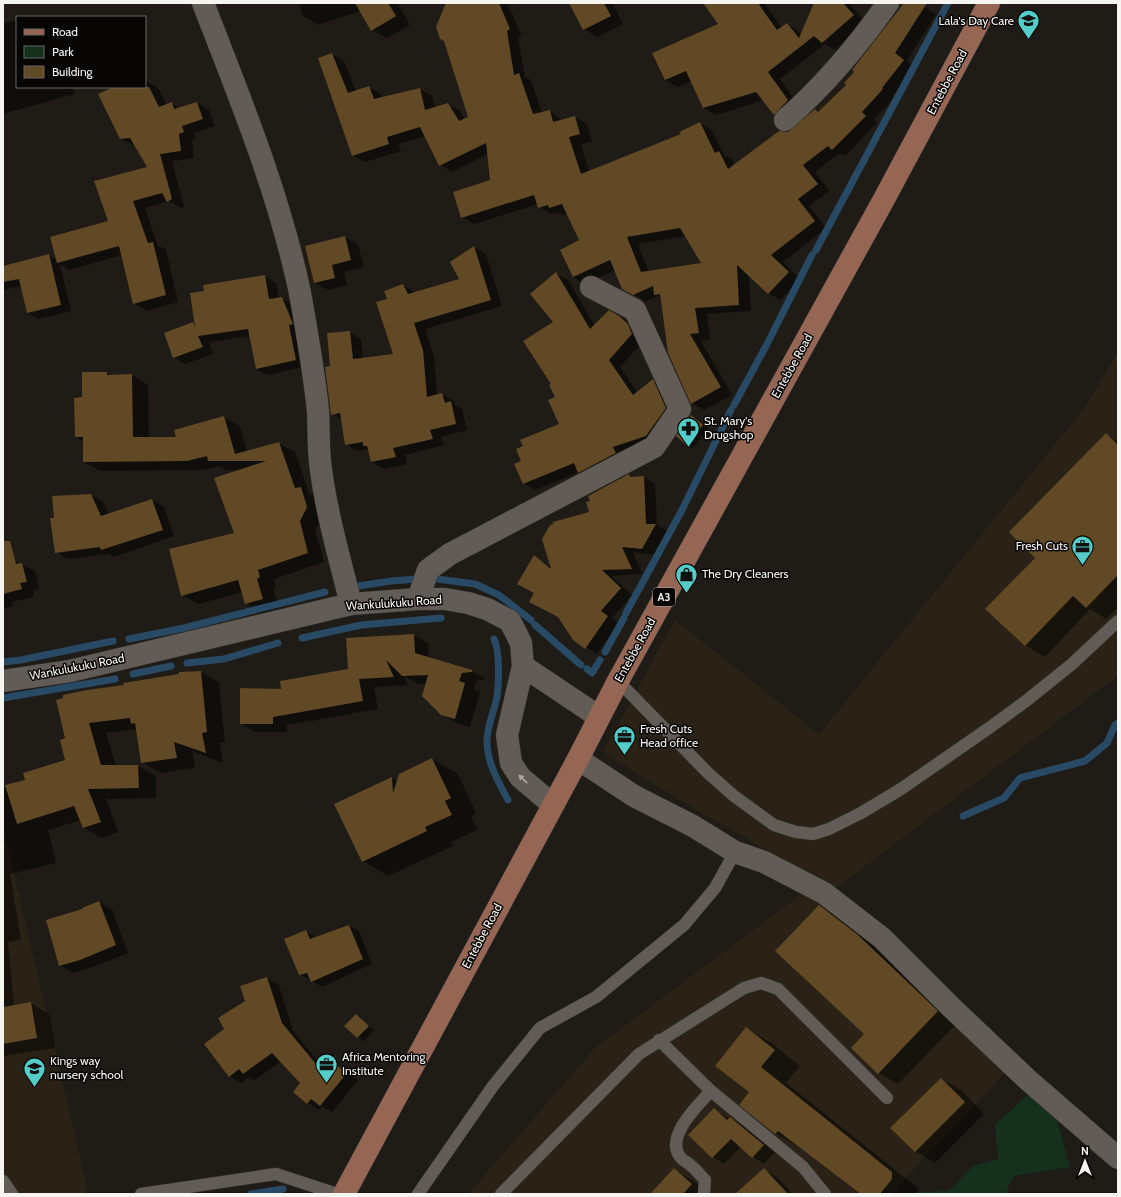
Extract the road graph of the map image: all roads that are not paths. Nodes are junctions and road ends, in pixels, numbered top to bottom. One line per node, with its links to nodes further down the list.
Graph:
1 (203, 3): 7 (street)
2 (888, 3): 4 (street)
3 (989, 3): 11 (main road, Entebbe Road / A3)
4 (785, 120)
5 (591, 287): 6 (street)
6 (418, 599): 7 (street, Wankulukuku Road); 9 (street, Wankulukuku Road)
7 (351, 604): 10 (street, Wankulukuku Road)
8 (1118, 621): 11 (lane)
9 (521, 674): 12 (street); 14 (street, Wankulukuku Road, one-way to 9)
10 (3, 681)
11 (618, 681): 12 (main road, Entebbe Road / A3)
12 (599, 717): 13 (main road, Entebbe Road / A3)
13 (578, 759): 14 (main road, Entebbe Road / A3); 15 (street)
14 (553, 804): 24 (main road, Entebbe Road / A3)
15 (735, 852): 19 (street); 25 (lane)
16 (659, 1040): 17 (lane); 18 (lane); 26 (lane)
17 (711, 1091): 27 (lane); 28 (lane)
18 (887, 1098)
19 (1118, 1158)
20 (3, 1180): 21 (lane)
21 (12, 1194)
22 (141, 1194): 23 (lane)
23 (337, 1194)
24 (344, 1194)
25 (418, 1194)
26 (501, 1194)
27 (704, 1194)
28 (825, 1194)

